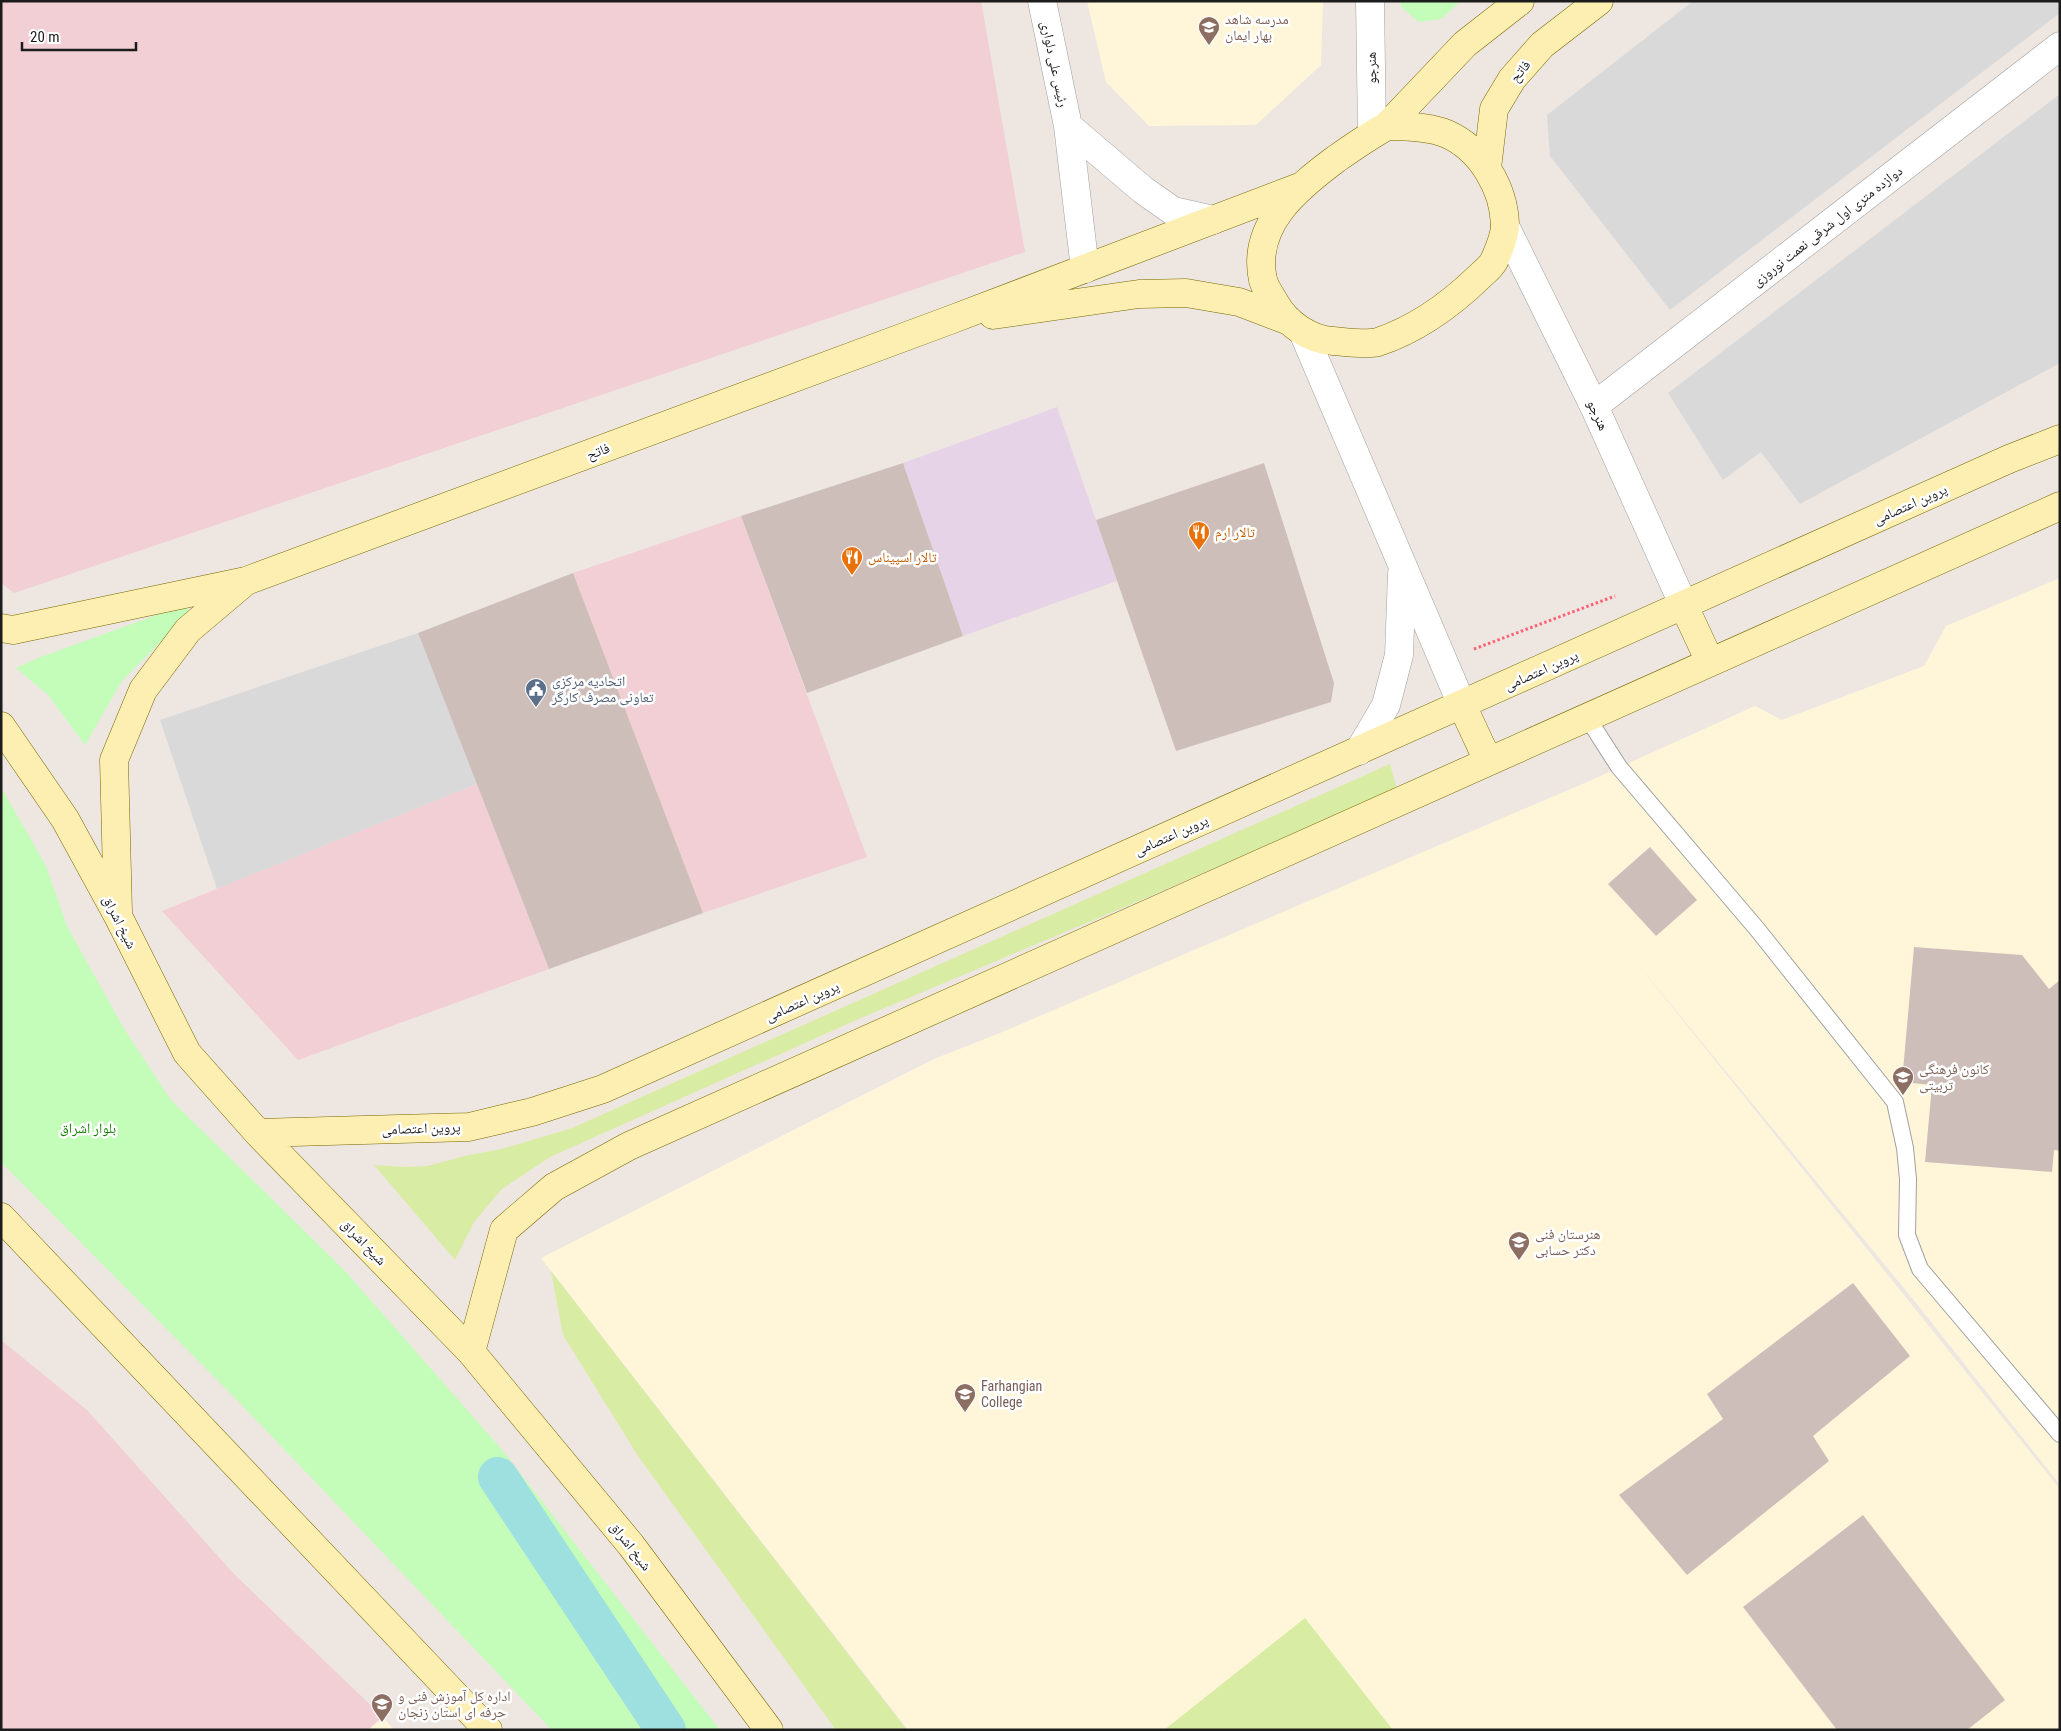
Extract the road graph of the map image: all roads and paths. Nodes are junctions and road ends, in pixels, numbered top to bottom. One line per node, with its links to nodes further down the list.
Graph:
1 (1042, 1): 6 (street, رئیس علی دلواری)
2 (1370, 1): 7 (street, هنرجو)
3 (1520, 1): 7 (main road)
4 (1599, 1): 8 (main road, فاتح)
5 (2060, 46): 15 (street, دوازده متری اول شرقی نعمت نوروزی)
6 (1068, 126): 10 (street); 12 (street, رئیس علی دلواری)
7 (1380, 130): 8 (main road); 9 (main road)
8 (1487, 168): 11 (main road)
9 (1302, 186): 10 (main road); 14 (main road)
10 (1213, 220): 12 (main road)
11 (1505, 226): 14 (main road); 15 (street, هنرجو)
12 (1085, 269): 13 (main road)
13 (950, 320): 14 (main road); 19 (main road, فاتح)
14 (1296, 327): 18 (street)
15 (1594, 406): 21 (street, هنرجو)
16 (2060, 439): 21 (main road, پروین اعتصامی)
17 (2060, 506): 24 (main road)
18 (1403, 566): 23 (street); 28 (street)
19 (246, 581): 22 (main road); 30 (main road)
20 (1615, 596): 23 (path)
21 (1684, 606): 24 (main road); 25 (main road, پروین اعتصامی)
22 (1, 628)
23 (1443, 661): 25 (street)
24 (1710, 662): 26 (main road)
25 (1462, 705): 28 (main road, پروین اعتصامی); 29 (main road)
26 (1587, 717): 29 (main road); 34 (lane)
27 (1, 726): 30 (main road, شیخ اشراق)
28 (1359, 751): 31 (main road, پروین اعتصامی)
29 (1488, 761): 33 (main road)
30 (118, 916): 31 (main road, شیخ اشراق)
31 (258, 1133): 33 (main road, شیخ اشراق)
32 (1, 1217): 35 (main road)
33 (471, 1352): 36 (main road, شیخ اشراق)
34 (2060, 1434)
35 (488, 1730)
36 (769, 1730)

